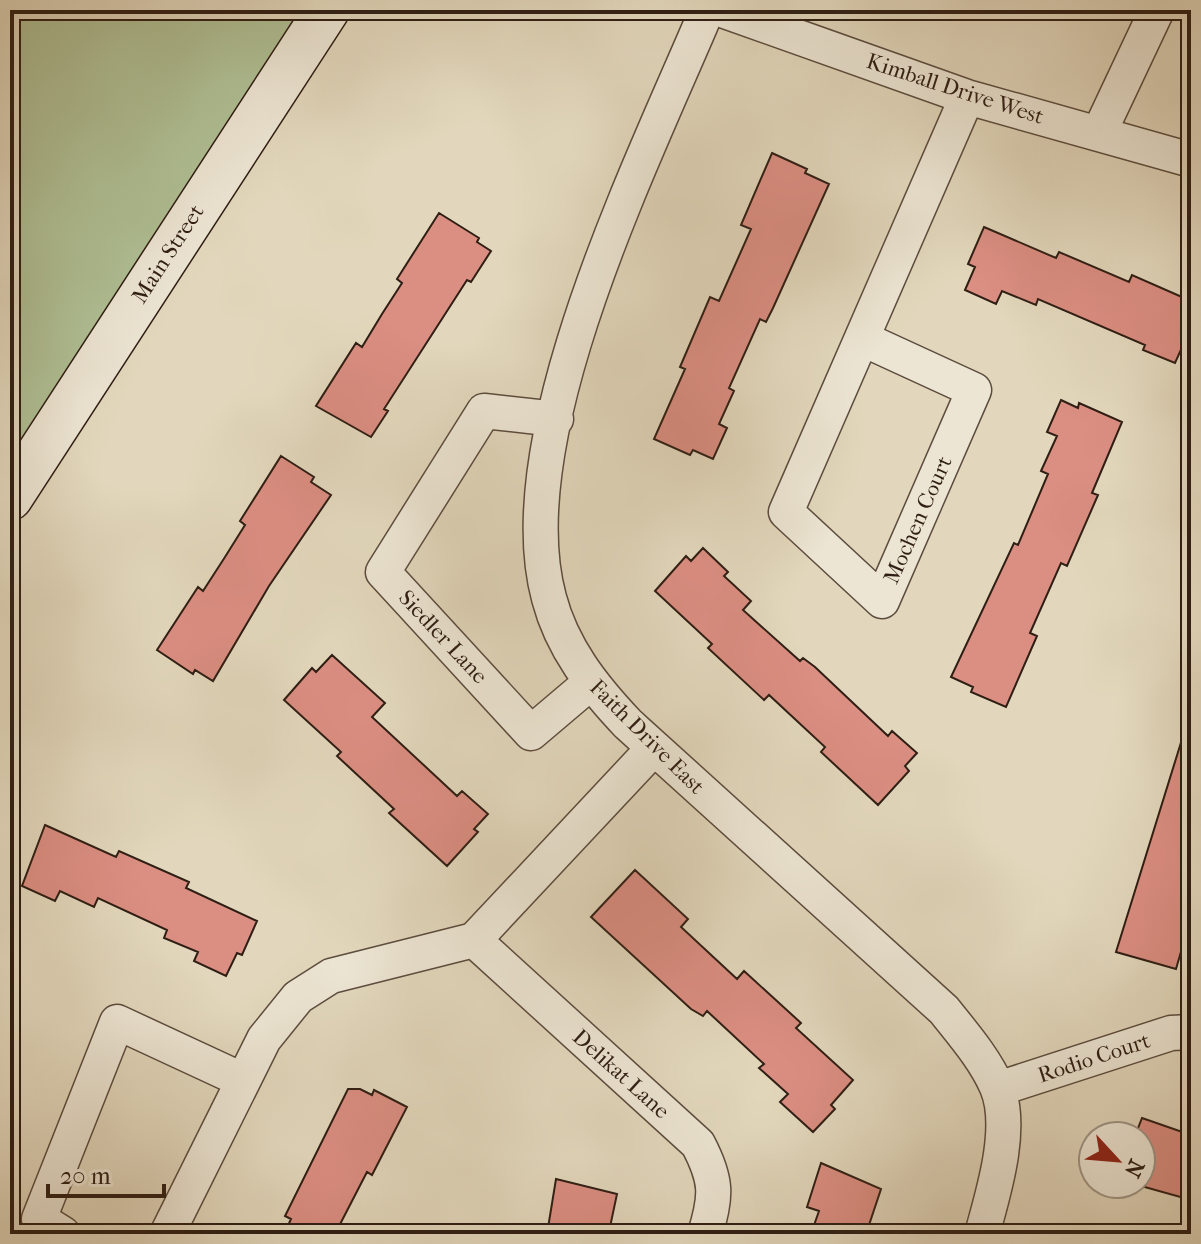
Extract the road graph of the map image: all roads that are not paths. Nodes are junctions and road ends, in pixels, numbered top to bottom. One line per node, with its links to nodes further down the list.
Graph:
1 (327, 10): 10 (main road, Main Street)
2 (707, 10): 9 (street, Faith Drive East)
3 (722, 10): 5 (street, Kimball Drive West)
4 (1157, 10): 6 (street)
5 (967, 97): 6 (street, Kimball Drive West); 8 (street, Mochen Court)
6 (1099, 133): 7 (street, Kimball Drive West)
7 (1191, 160)
8 (863, 339): 8 (street, Mochen Court)
9 (556, 419): 11 (street, Faith Drive East); 11 (street, Siedler Lane)
10 (10, 498)
11 (590, 683): 12 (street, Faith Drive East)
12 (654, 748): 13 (street); 16 (street, Faith Drive East)
13 (474, 940): 15 (street); 19 (street, Delikat Lane)
14 (1191, 1032): 16 (street, Rodio Court)
15 (242, 1080): 17 (street); 18 (street)
16 (998, 1089): 20 (street, Faith Drive East)
17 (63, 1234)
18 (167, 1234)
19 (705, 1234)
20 (982, 1234)

